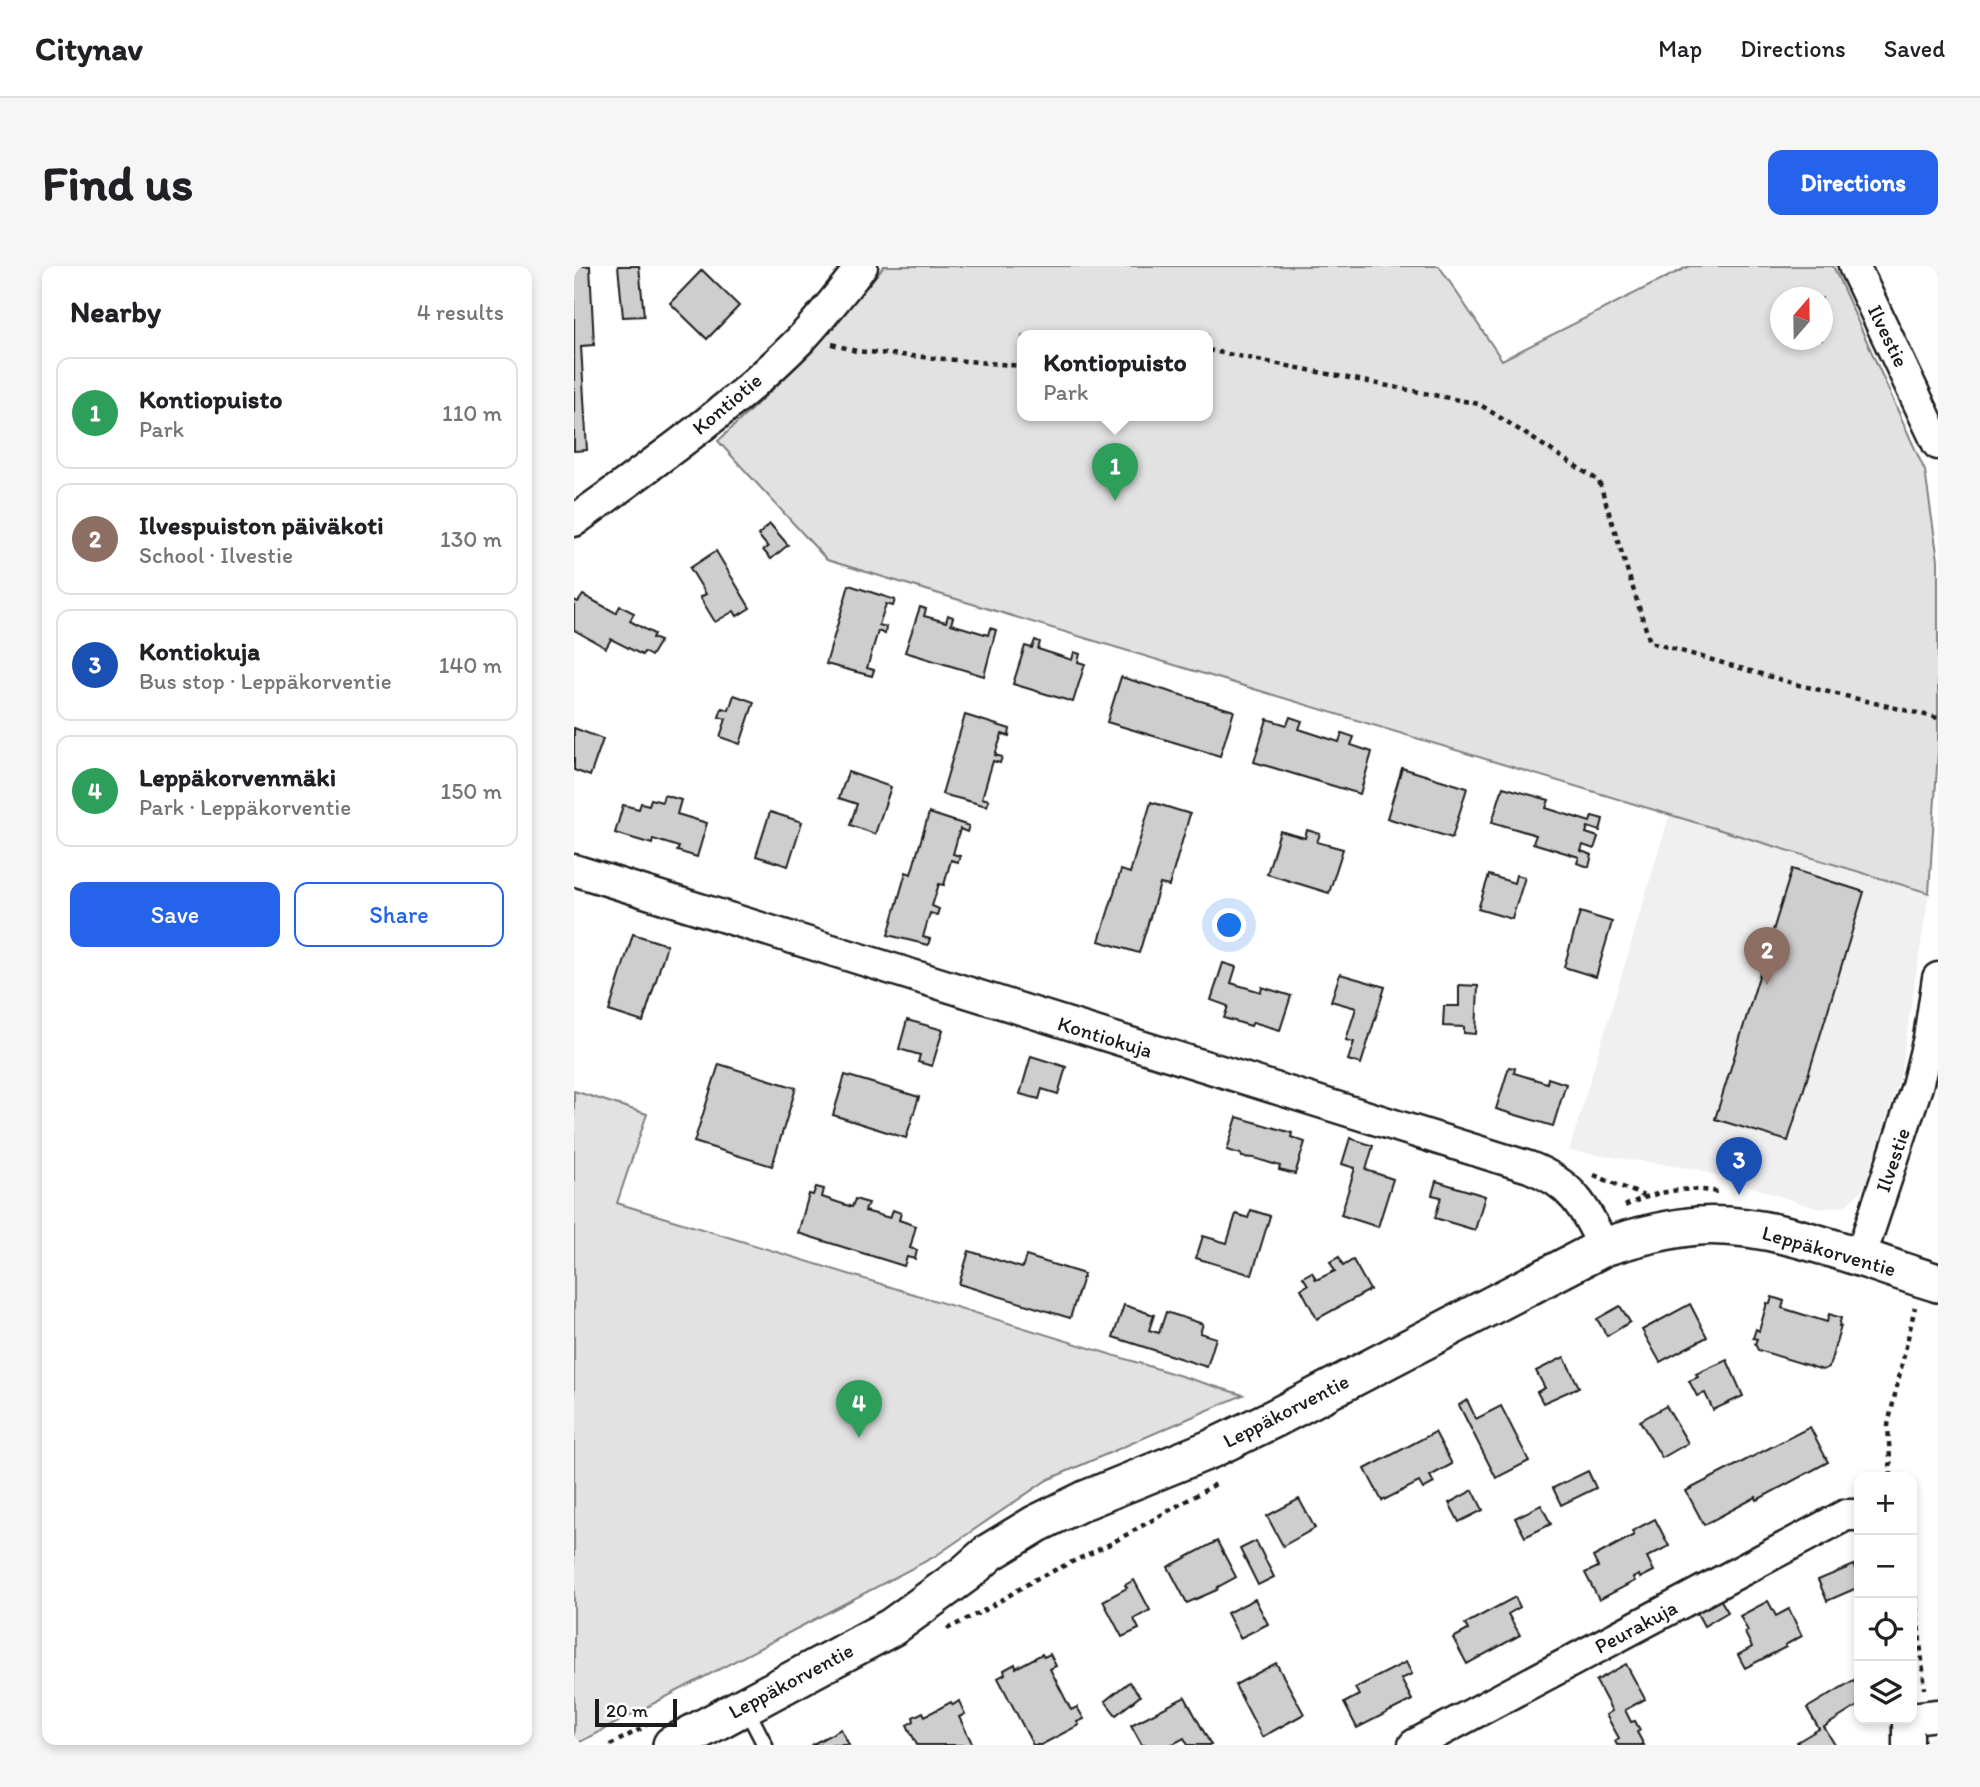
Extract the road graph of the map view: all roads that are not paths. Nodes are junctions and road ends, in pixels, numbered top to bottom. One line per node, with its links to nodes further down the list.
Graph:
1 (862, 266): 4 (street, Kontiotie)
2 (1854, 266): 3 (street, Ilvestie)
3 (1938, 444)
4 (574, 521)
5 (574, 870): 8 (street, Kontiokuja)
6 (1938, 978): 7 (street, Ilvestie)
7 (1927, 1089): 9 (street, Ilvestie)
8 (1604, 1247): 9 (street, Leppäkorventie); 12 (street, Leppäkorventie)
9 (1860, 1258): 10 (street, Leppäkorventie)
10 (1930, 1281)
11 (1854, 1515): 16 (street, Peurakuja)
12 (745, 1705): 14 (street, Leppäkorventie); 15 (lane)
13 (1922, 1717): 17 (street)
14 (672, 1745)
15 (765, 1745)
16 (1413, 1745)
17 (1908, 1745)

